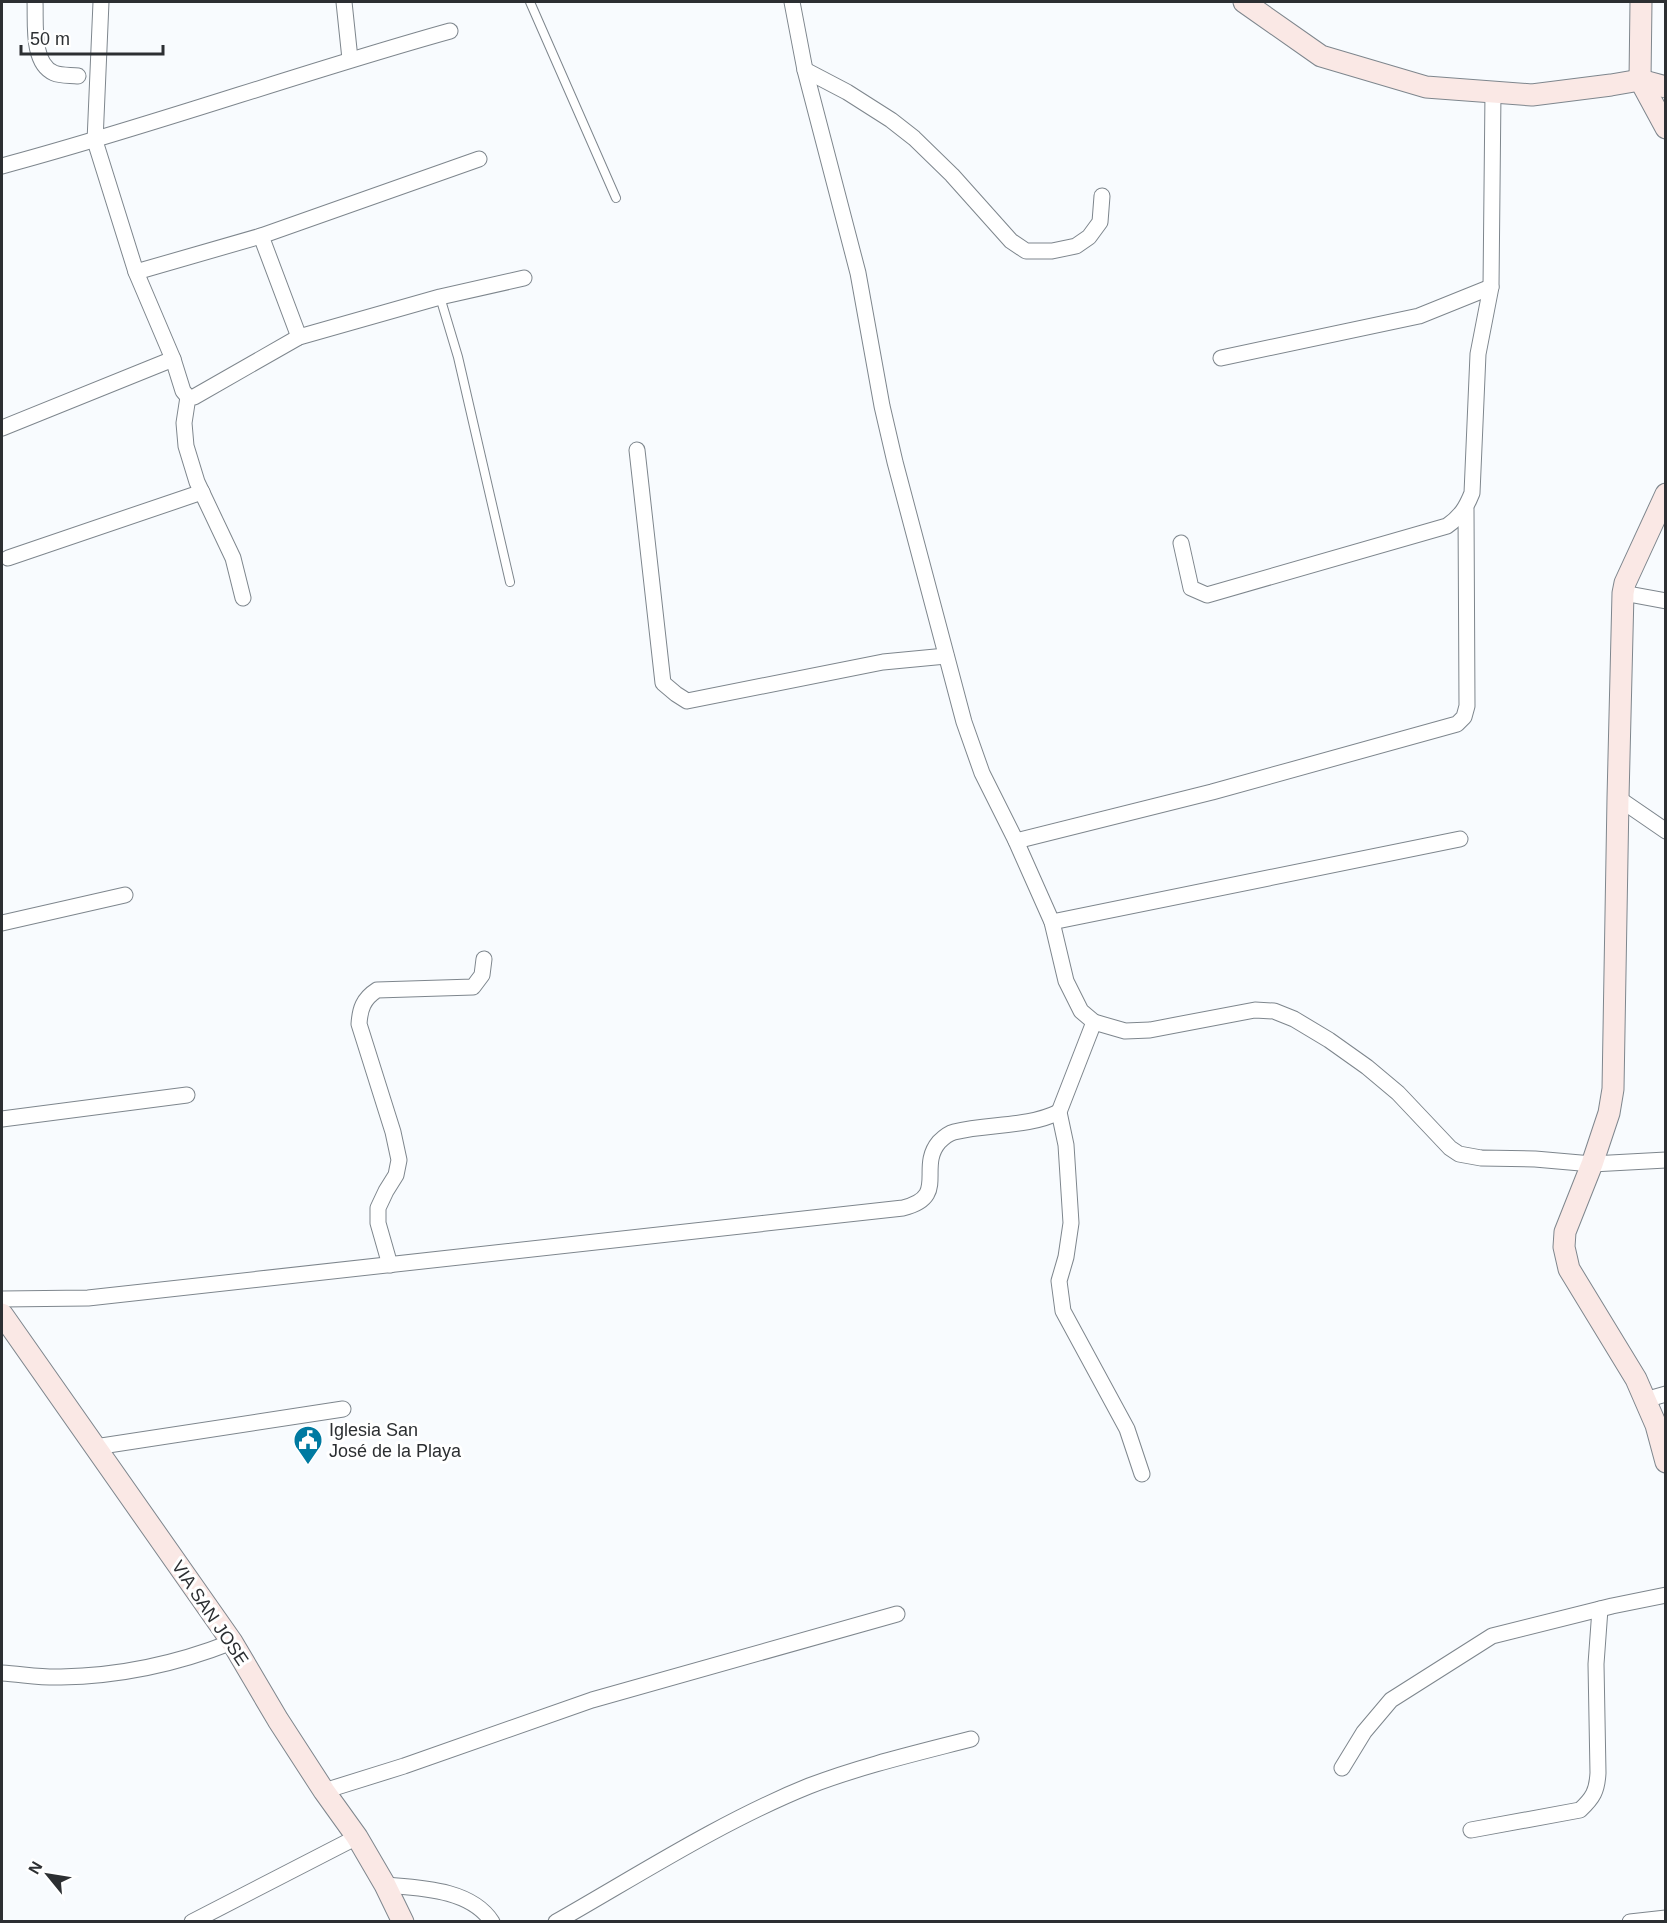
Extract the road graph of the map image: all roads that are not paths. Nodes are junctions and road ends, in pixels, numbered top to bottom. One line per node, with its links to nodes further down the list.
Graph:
1 (35, 2): 11 (street)
2 (101, 2): 16 (street)
3 (344, 2): 9 (street)
4 (530, 2): 20 (lane)
5 (792, 2): 10 (street)
6 (1244, 2): 14 (street)
7 (1641, 2): 12 (street)
8 (450, 31): 9 (street)
9 (350, 59): 16 (street)
10 (805, 70): 19 (street); 41 (street)
11 (78, 76)
12 (1640, 80): 13 (street); 14 (street); 15 (street)
13 (1665, 87)
14 (1493, 92): 24 (street)
15 (1665, 128)
16 (95, 141): 18 (street); 22 (street)
17 (479, 159): 21 (street)
18 (2, 166)
19 (1102, 196)
20 (616, 198)
21 (261, 236): 22 (street); 26 (street)
22 (136, 272): 28 (street)
23 (524, 278): 25 (street)
24 (1491, 287): 27 (street); 34 (street)
25 (440, 297): 26 (street); 37 (lane)
26 (299, 337): 29 (street)
27 (1221, 358)
28 (173, 359): 29 (street); 30 (street)
29 (188, 397): 32 (street)
30 (2, 428)
31 (638, 450): 41 (street)
32 (202, 492): 36 (street); 39 (street)
33 (1665, 494): 38 (street)
34 (1466, 510): 35 (street); 45 (street)
35 (1181, 543)
36 (8, 558)
37 (510, 582)
38 (1623, 593): 40 (street); 42 (street)
39 (243, 598)
40 (1665, 601)
41 (946, 656): 45 (street)
42 (1617, 798): 43 (street); 55 (street)
43 (1665, 831)
44 (1460, 839): 47 (street)
45 (1016, 841): 47 (street)
46 (125, 895): 48 (street)
47 (1052, 922): 50 (street)
48 (2, 923)
49 (484, 959): 56 (street)
50 (1094, 1022): 52 (street); 55 (street)
51 (187, 1095): 53 (street)
52 (1059, 1112): 56 (street); 63 (street)
53 (2, 1119)
54 (1665, 1160): 55 (street)
55 (1592, 1164): 59 (street)
56 (390, 1265): 57 (street)
57 (2, 1299)
58 (2, 1314): 61 (street, VIA SAN JOSE)
59 (1655, 1397): 62 (street)
60 (343, 1409): 61 (street)
61 (95, 1447): 67 (street, VIA SAN JOSE)
62 (1665, 1462)
63 (1142, 1474)
64 (1665, 1595): 65 (street)
65 (1600, 1609): 70 (street); 72 (street)
66 (897, 1614): 71 (street)
67 (232, 1642): 68 (street); 71 (street, VIA SAN JOSE)
68 (2, 1673)
69 (970, 1739): 79 (street)
70 (1342, 1768)
71 (324, 1791): 73 (street, VIA SAN JOSE)
72 (1471, 1830)
73 (357, 1837): 74 (street, VIA SAN JOSE); 76 (street)
74 (385, 1885): 77 (street, VIA SAN JOSE); 78 (street)
75 (1665, 1918): 80 (street)
76 (192, 1922)
77 (403, 1922)
78 (492, 1922)
79 (556, 1922)
80 (1630, 1922)

